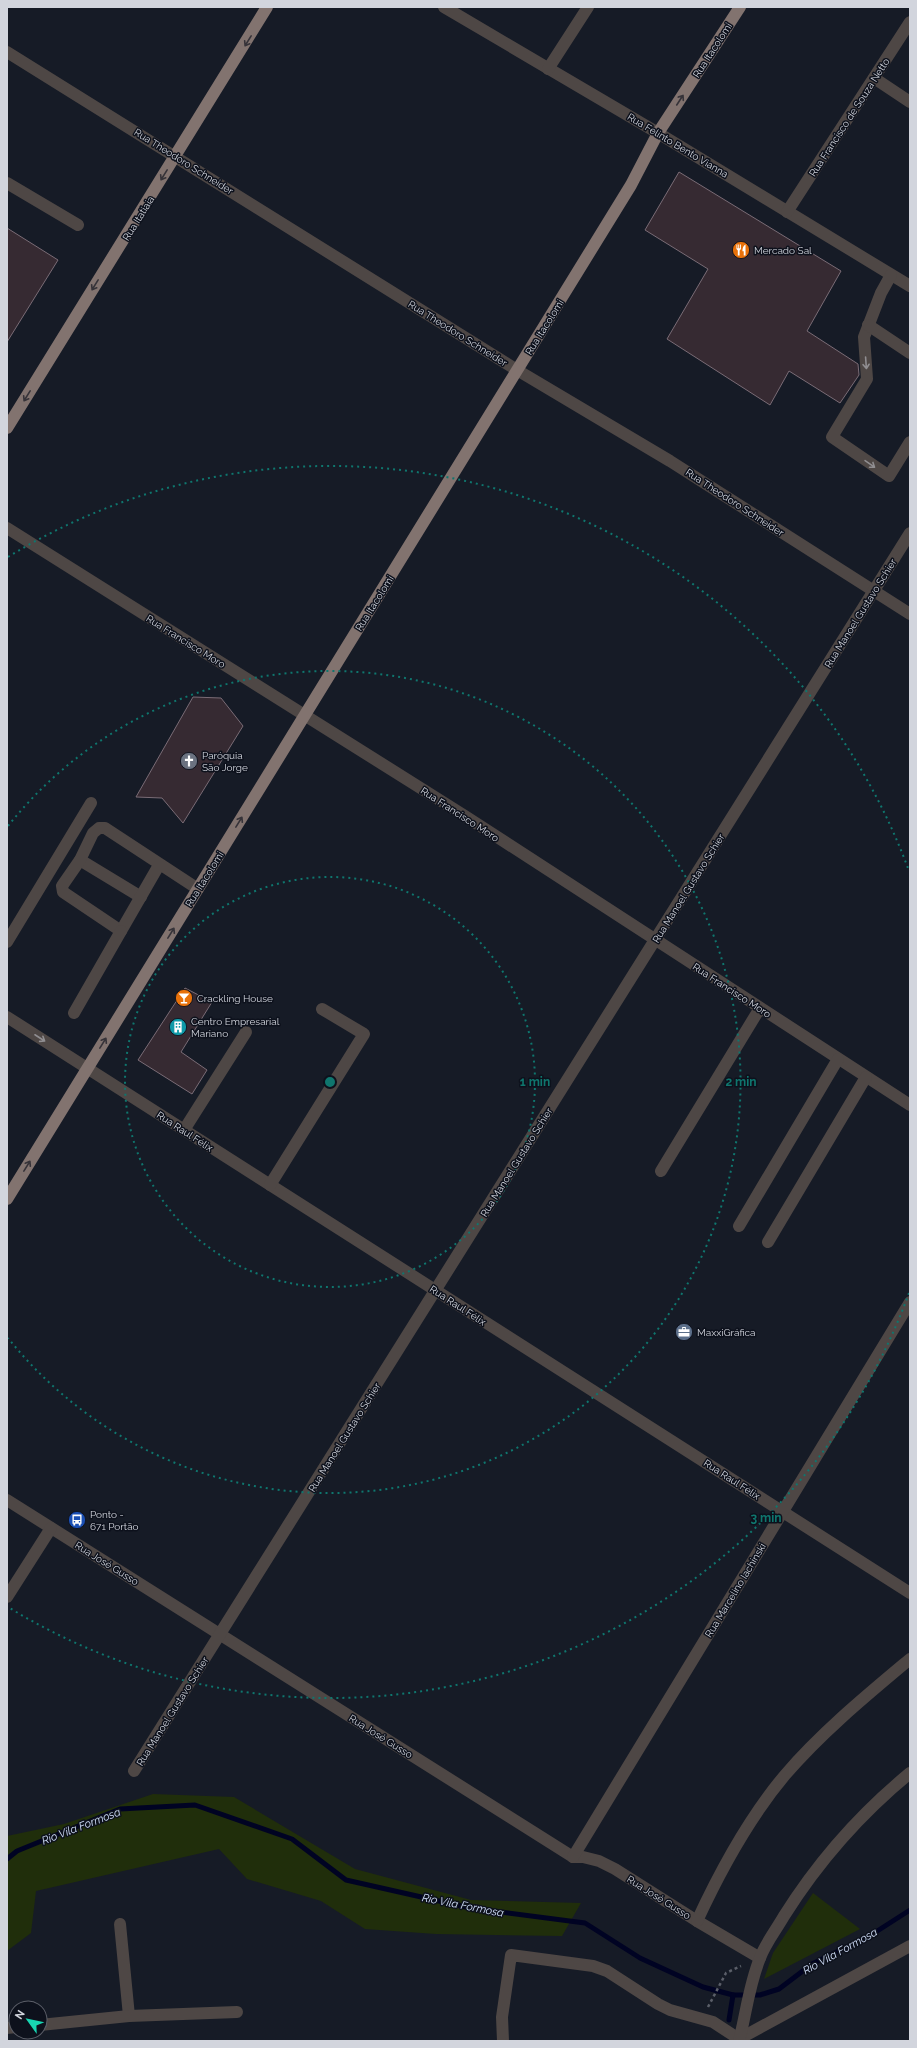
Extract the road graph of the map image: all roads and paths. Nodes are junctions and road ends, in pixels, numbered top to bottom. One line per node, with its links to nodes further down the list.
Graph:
1 (267, 7): 11 (main road, Rua Itatiaia, one-way to 11)
2 (444, 7): 7 (street, Rua Felinto Bento Vianna)
3 (588, 7): 7 (street)
4 (740, 7): 10 (main road, Rua Itacolomi, one-way to 4)
5 (910, 22): 8 (street, Rua Francisco de Souza Netto)
6 (7, 52): 11 (street, Rua Theodoro Schneider)
7 (548, 69): 10 (street, Rua Felinto Bento Vianna)
8 (874, 78): 9 (street); 13 (street, Rua Francisco de Souza Netto)
9 (910, 102)
10 (658, 133): 13 (street, Rua Felinto Bento Vianna); 19 (main road, Rua Itacolomi)
11 (176, 156): 19 (street, Rua Theodoro Schneider); 20 (main road, Rua Itatiaia, one-way to 20)
12 (7, 183): 14 (street)
13 (787, 212): 15 (street, Rua Felinto Bento Vianna)
14 (78, 226)
15 (891, 275): 16 (street, Rua Felinto Bento Vianna); 17 (street)
16 (910, 286)
17 (868, 325): 18 (street); 21 (street, one-way to 21)
18 (910, 353)
19 (517, 370): 24 (street, Rua Theodoro Schneider); 26 (main road, Rua Itacolomi)
20 (7, 428)
21 (910, 442)
22 (7, 528): 26 (street, Rua Francisco Moro)
23 (910, 533): 24 (street, Rua Manoel Gustavo Schier)
24 (874, 591): 25 (street, Rua Theodoro Schneider); 33 (street, Rua Manoel Gustavo Schier)
25 (910, 614)
26 (305, 715): 30 (main road, Rua Itacolomi, one-way to 26); 33 (street, Rua Francisco Moro)
27 (91, 803): 34 (street)
28 (80, 860): 29 (street); 31 (street); 32 (street)
29 (159, 865): 30 (street); 31 (street)
30 (198, 889): 41 (main road, Rua Itacolomi, one-way to 30)
31 (141, 897): 32 (street)
32 (121, 931): 37 (street)
33 (655, 940): 35 (street, Rua Francisco Moro); 50 (street, Rua Manoel Gustavo Schier)
34 (7, 942)
35 (760, 1008): 40 (street, Rua Francisco Moro); 45 (street)
36 (322, 1009): 46 (street)
37 (74, 1013)
38 (7, 1017): 41 (street, Rua Raul Félix, one-way to 41)
39 (246, 1032): 44 (street)
40 (838, 1059): 42 (street, Rua Francisco Moro); 48 (street)
41 (88, 1068): 44 (street, Rua Raul Félix); 47 (main road, Rua Itacolomi, one-way to 41)
42 (866, 1077): 43 (street, Rua Francisco Moro); 49 (street)
43 (910, 1105)
44 (184, 1130): 46 (street, Rua Raul Félix)
45 (661, 1171)
46 (270, 1185): 50 (street, Rua Raul Félix)
47 (7, 1199)
48 (739, 1226)
49 (768, 1242)
50 (436, 1290): 53 (street, Rua Raul Félix); 57 (street, Rua Manoel Gustavo Schier)
51 (910, 1302): 53 (street, Rua Marcelino Iachinski)
52 (7, 1500): 54 (street, Rua José Gusso)
53 (783, 1512): 55 (street, Rua Raul Félix); 62 (street, Rua Marcelino Iachinski)
54 (51, 1528): 56 (street); 57 (street, Rua José Gusso)
55 (910, 1593)
56 (7, 1597)
57 (220, 1634): 59 (street, Rua Manoel Gustavo Schier); 62 (street, Rua José Gusso)
58 (910, 1659): 63 (street)
59 (134, 1771)
60 (910, 1773): 61 (street)
61 (905, 1784): 66 (street)
62 (573, 1857): 63 (street, Rua José Gusso)
63 (697, 1921): 66 (street, Rua José Gusso)
64 (120, 1924): 69 (street)
65 (910, 1946): 71 (street)
66 (760, 1958): 67 (path); 71 (street)
67 (711, 2000)
68 (237, 2012): 69 (street)
69 (129, 2016): 70 (street)
70 (48, 2024)
71 (739, 2040): 72 (street)
72 (503, 2041)

